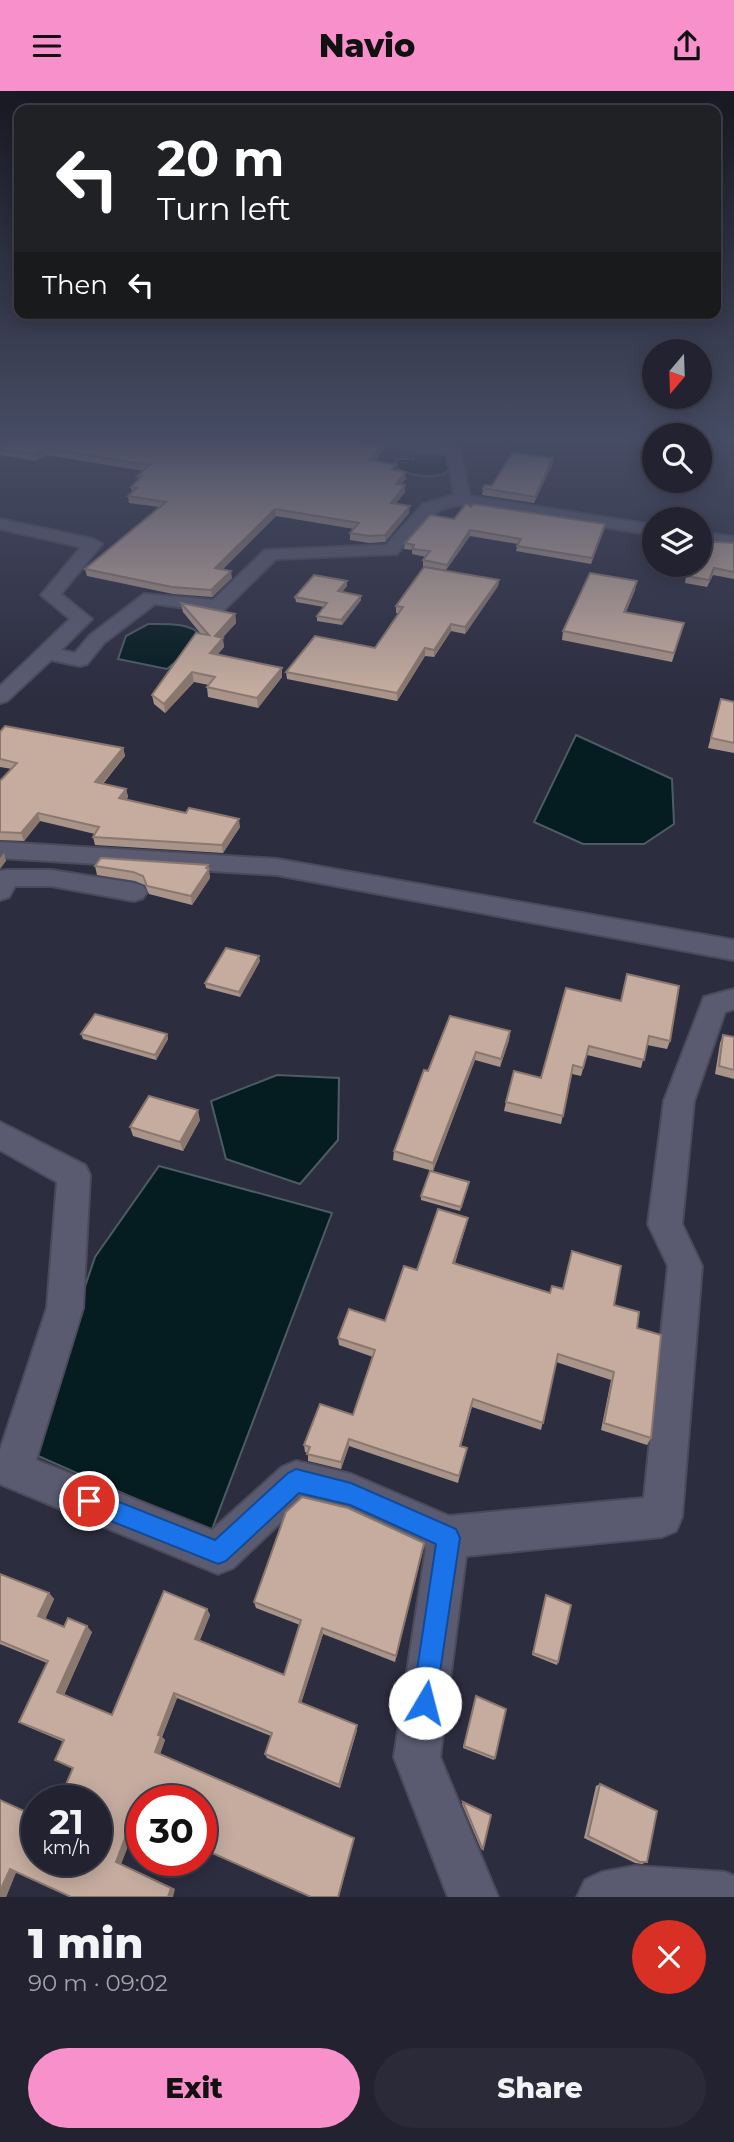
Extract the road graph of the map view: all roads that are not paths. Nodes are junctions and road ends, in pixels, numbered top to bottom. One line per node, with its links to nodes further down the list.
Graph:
1 (1, 524): 7 (street)
2 (414, 524): 7 (street)
3 (616, 524): 4 (street)
4 (642, 528)
5 (712, 539): 6 (street)
6 (734, 542)
7 (46, 653): 8 (street)
8 (0, 697)
9 (0, 850): 12 (street)
10 (0, 891): 11 (street)
11 (134, 892)
12 (734, 950)
13 (734, 999): 16 (street)
14 (0, 1135): 15 (street)
15 (6, 1474): 16 (street)
16 (448, 1538): 17 (street)
17 (473, 1897)
18 (602, 1897): 19 (street)
19 (725, 1897)

